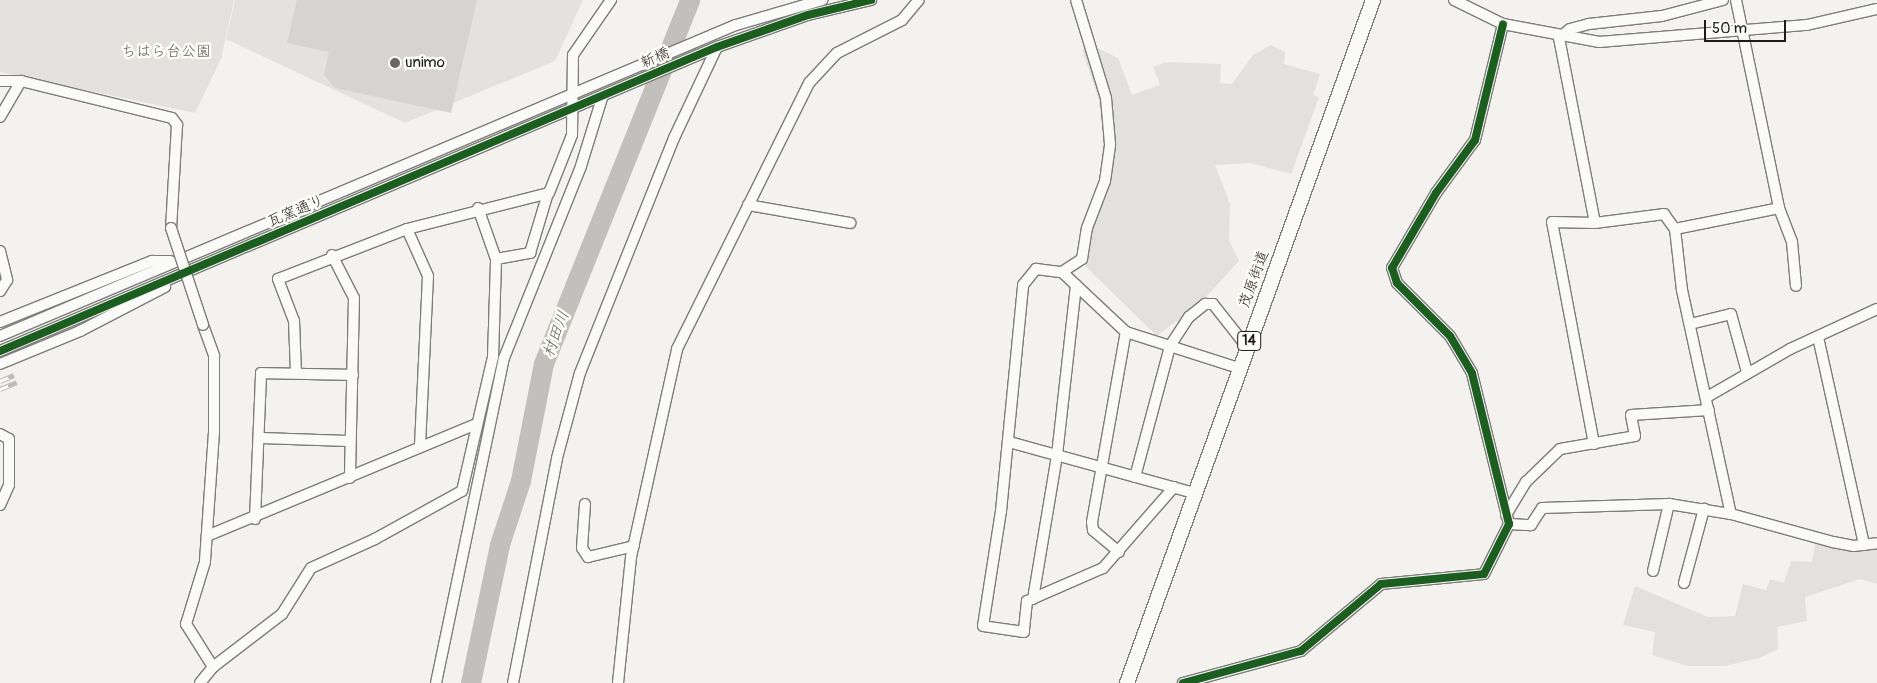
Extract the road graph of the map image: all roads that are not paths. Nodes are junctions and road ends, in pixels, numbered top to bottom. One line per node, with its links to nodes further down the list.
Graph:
1 (611, 0): 18 (street)
2 (822, 0): 15 (street, 新橋)
3 (871, 0): 14 (street)
4 (919, 0): 23 (street)
5 (1076, 0): 34 (street)
6 (1374, 0): 46 (main road, 茂原街道 / 14)
7 (1454, 0): 11 (street)
8 (1723, 0): 13 (street)
9 (1736, 0): 12 (street)
10 (1877, 9): 12 (street)
11 (1504, 24): 13 (street); 74 (street)
12 (1743, 32): 13 (street); 25 (street)
13 (1559, 38): 27 (street)
14 (717, 47): 19 (street, 新橋); 86 (street)
15 (608, 80): 18 (street, 瓦窯通り)
16 (0, 81): 17 (street)
17 (21, 81): 21 (street); 75 (street, bridge)
18 (570, 93): 20 (street); 33 (street, 瓦窯通り)
19 (603, 95): 20 (street, 瓦窯通り); 85 (street)
20 (572, 107): 22 (street); 35 (street, 瓦窯通り)
21 (0, 117)
22 (548, 193): 24 (street); 32 (street)
23 (748, 205): 26 (street); 78 (street)
24 (478, 208): 28 (street); 32 (street)
25 (1779, 208): 29 (street); 37 (street)
26 (850, 223)
27 (1595, 223): 29 (street); 60 (street)
28 (407, 229): 31 (street); 61 (street)
29 (1675, 229): 41 (street)
30 (0, 251): 38 (street)
31 (332, 255): 51 (street); 52 (street)
32 (496, 260): 55 (street)
33 (176, 261): 40 (street); 43 (street, 瓦窯通り)
34 (1062, 272): 36 (street); 59 (street)
35 (179, 275): 47 (street, 瓦窯通り); 48 (street)
36 (1076, 285): 42 (street); 62 (street)
37 (1796, 286)
38 (0, 291)
39 (1877, 309): 44 (street)
40 (0, 322)
41 (1690, 324): 50 (street); 53 (street)
42 (1126, 332): 45 (street); 63 (street)
43 (0, 336)
44 (1818, 337): 50 (street); 77 (street)
45 (1170, 346): 46 (street); 49 (street); 64 (street)
46 (1247, 348): 49 (main road, 茂原街道 / 14)
47 (0, 351)
48 (0, 364)
49 (1239, 368): 67 (main road, 茂原街道 / 14)
50 (1746, 372): 53 (street)
51 (296, 373): 52 (street); 57 (street)
52 (353, 375): 58 (street)
53 (1707, 397): 54 (street)
54 (1709, 410): 60 (street); 72 (street)
55 (474, 425): 61 (street); 83 (street)
56 (0, 434): 70 (street)
57 (259, 438): 58 (street); 73 (street)
58 (350, 441): 65 (street)
59 (1009, 442): 62 (street); 82 (street)
60 (1594, 444): 74 (street)
61 (420, 447): 65 (street)
62 (1057, 455): 63 (street); 82 (street)
63 (1104, 468): 64 (street); 79 (street)
64 (1135, 477): 66 (street)
65 (350, 478): 73 (street)
66 (1174, 487): 67 (street); 79 (street)
67 (1194, 493): 88 (main road, 茂原街道 / 14)
68 (585, 504): 78 (street)
69 (1669, 504): 71 (street); 74 (street); 80 (street)
70 (0, 505)
71 (1704, 510): 72 (street); 81 (street)
72 (1731, 514): 77 (street)
73 (255, 519): 75 (street)
74 (1508, 520): 89 (street)
75 (207, 536): 83 (street)
76 (1877, 543): 77 (street)
77 (1864, 545)
78 (634, 546): 87 (street)
79 (1120, 552): 82 (street)
80 (1653, 571)
81 (1684, 583)
82 (1033, 599)
83 (212, 667): 84 (street)
84 (200, 683)
85 (436, 683)
86 (513, 683)
87 (618, 683)
88 (1127, 683)
89 (1183, 683)

